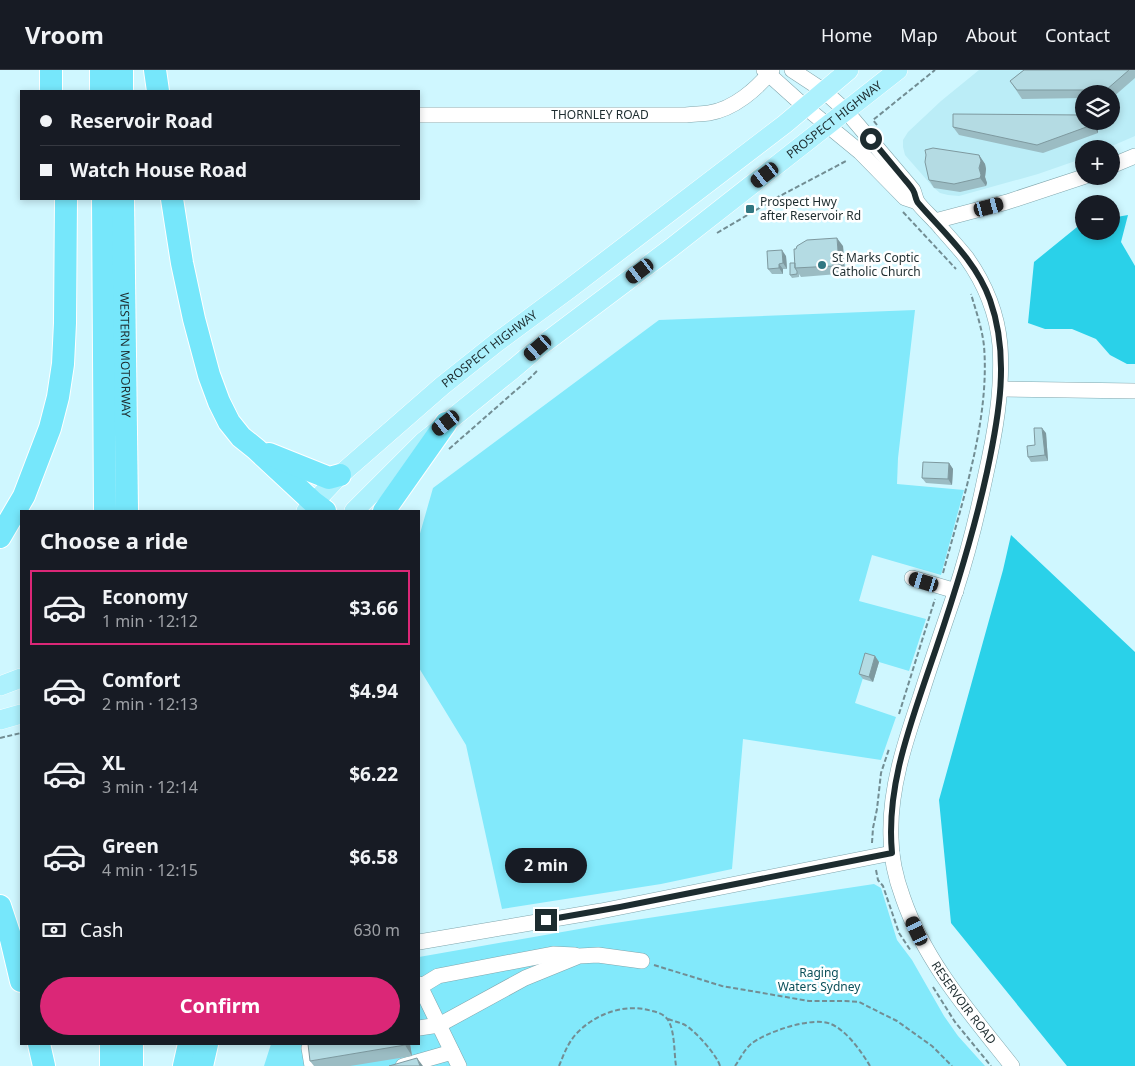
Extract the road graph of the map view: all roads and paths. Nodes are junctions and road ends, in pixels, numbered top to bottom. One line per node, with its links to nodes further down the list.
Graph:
1 (51, 70): 11 (highway)
2 (66, 70): 12 (highway)
3 (101, 70): 13 (highway)
4 (122, 70): 14 (highway)
5 (155, 70): 15 (highway)
6 (792, 70): 16 (street, RESERVOIR ROAD)
7 (849, 70): 16 (main road, PROSPECT HIGHWAY)
8 (898, 70): 18 (main road, PROSPECT HIGHWAY)
9 (935, 70): 21 (path)
10 (769, 71): 17 (street, RESERVOIR ROAD); 19 (street, THORNLEY ROAD)
11 (51, 90)
12 (66, 90)
13 (101, 90)
14 (122, 90)
15 (158, 90)
16 (824, 90): 17 (main road, PROSPECT HIGHWAY); 18 (street, RESERVOIR ROAD)
17 (804, 106): 20 (street, RESERVOIR ROAD); 44 (main road, PROSPECT HIGHWAY)
18 (846, 111): 20 (main road, PROSPECT HIGHWAY); 31 (street, RESERVOIR ROAD)
19 (420, 115)
20 (828, 126): 31 (street, RESERVOIR ROAD); 41 (main road, PROSPECT HIGHWAY)
21 (880, 129)
22 (1135, 156): 24 (street)
23 (851, 158): 34 (path)
24 (1120, 162)
25 (1075, 180): 33 (street)
26 (53, 200): 37 (highway)
27 (66, 200): 37 (highway)
28 (103, 200): 46 (highway, WESTERN MOTORWAY)
29 (123, 200): 47 (highway, WESTERN MOTORWAY)
30 (172, 200): 42 (highway)
31 (917, 202): 33 (street, RESERVOIR ROAD)
32 (903, 212): 35 (path)
33 (935, 221): 39 (street, RESERVOIR ROAD)
34 (712, 236)
35 (958, 270)
36 (971, 294): 52 (path)
37 (65, 323): 50 (highway)
38 (537, 370): 43 (path)
39 (1000, 389): 40 (street); 53 (street, RESERVOIR ROAD)
40 (1135, 391)
41 (446, 423): 48 (main road, PROSPECT HIGHWAY); 49 (highway)
42 (256, 449): 44 (highway); 45 (highway)
43 (450, 449)
44 (340, 475): 45 (main road, PROSPECT HIGHWAY)
45 (314, 508)
46 (105, 510)
47 (127, 510)
48 (355, 510)
49 (385, 510)
50 (0, 537)
51 (912, 578): 52 (street)
52 (939, 587): 53 (street); 58 (path)
53 (956, 591): 63 (street, RESERVOIR ROAD)
54 (20, 678): 55 (main road)
55 (0, 686)
56 (20, 714): 57 (main road)
57 (0, 720)
58 (897, 722)
59 (20, 732): 60 (path)
60 (0, 738)
61 (891, 741): 62 (path)
62 (872, 844)
63 (892, 853): 65 (street); 95 (street, RESERVOIR ROAD)
64 (0, 906): 68 (highway)
65 (420, 942)
66 (579, 956): 67 (street); 69 (street); 72 (street)
67 (642, 961): 94 (path)
68 (20, 976)
69 (420, 985)
70 (420, 988): 72 (street)
71 (668, 1019): 89 (path); 90 (path); 91 (path)
72 (439, 1024): 73 (street); 80 (street)
73 (420, 1028)
74 (39, 1045): 81 (highway)
75 (111, 1045): 82 (highway)
76 (132, 1045): 83 (highway)
77 (189, 1045): 84 (highway)
78 (207, 1045): 85 (highway)
79 (326, 1045): 86 (street)
80 (452, 1052): 87 (street); 88 (street)
81 (44, 1066)
82 (111, 1066)
83 (132, 1066)
84 (184, 1066)
85 (202, 1066)
86 (312, 1066)
87 (404, 1066)
88 (459, 1066)
89 (559, 1066)
90 (676, 1066)
91 (720, 1066)
92 (735, 1066): 93 (path)
93 (870, 1066)
94 (952, 1066)
95 (1012, 1066)

